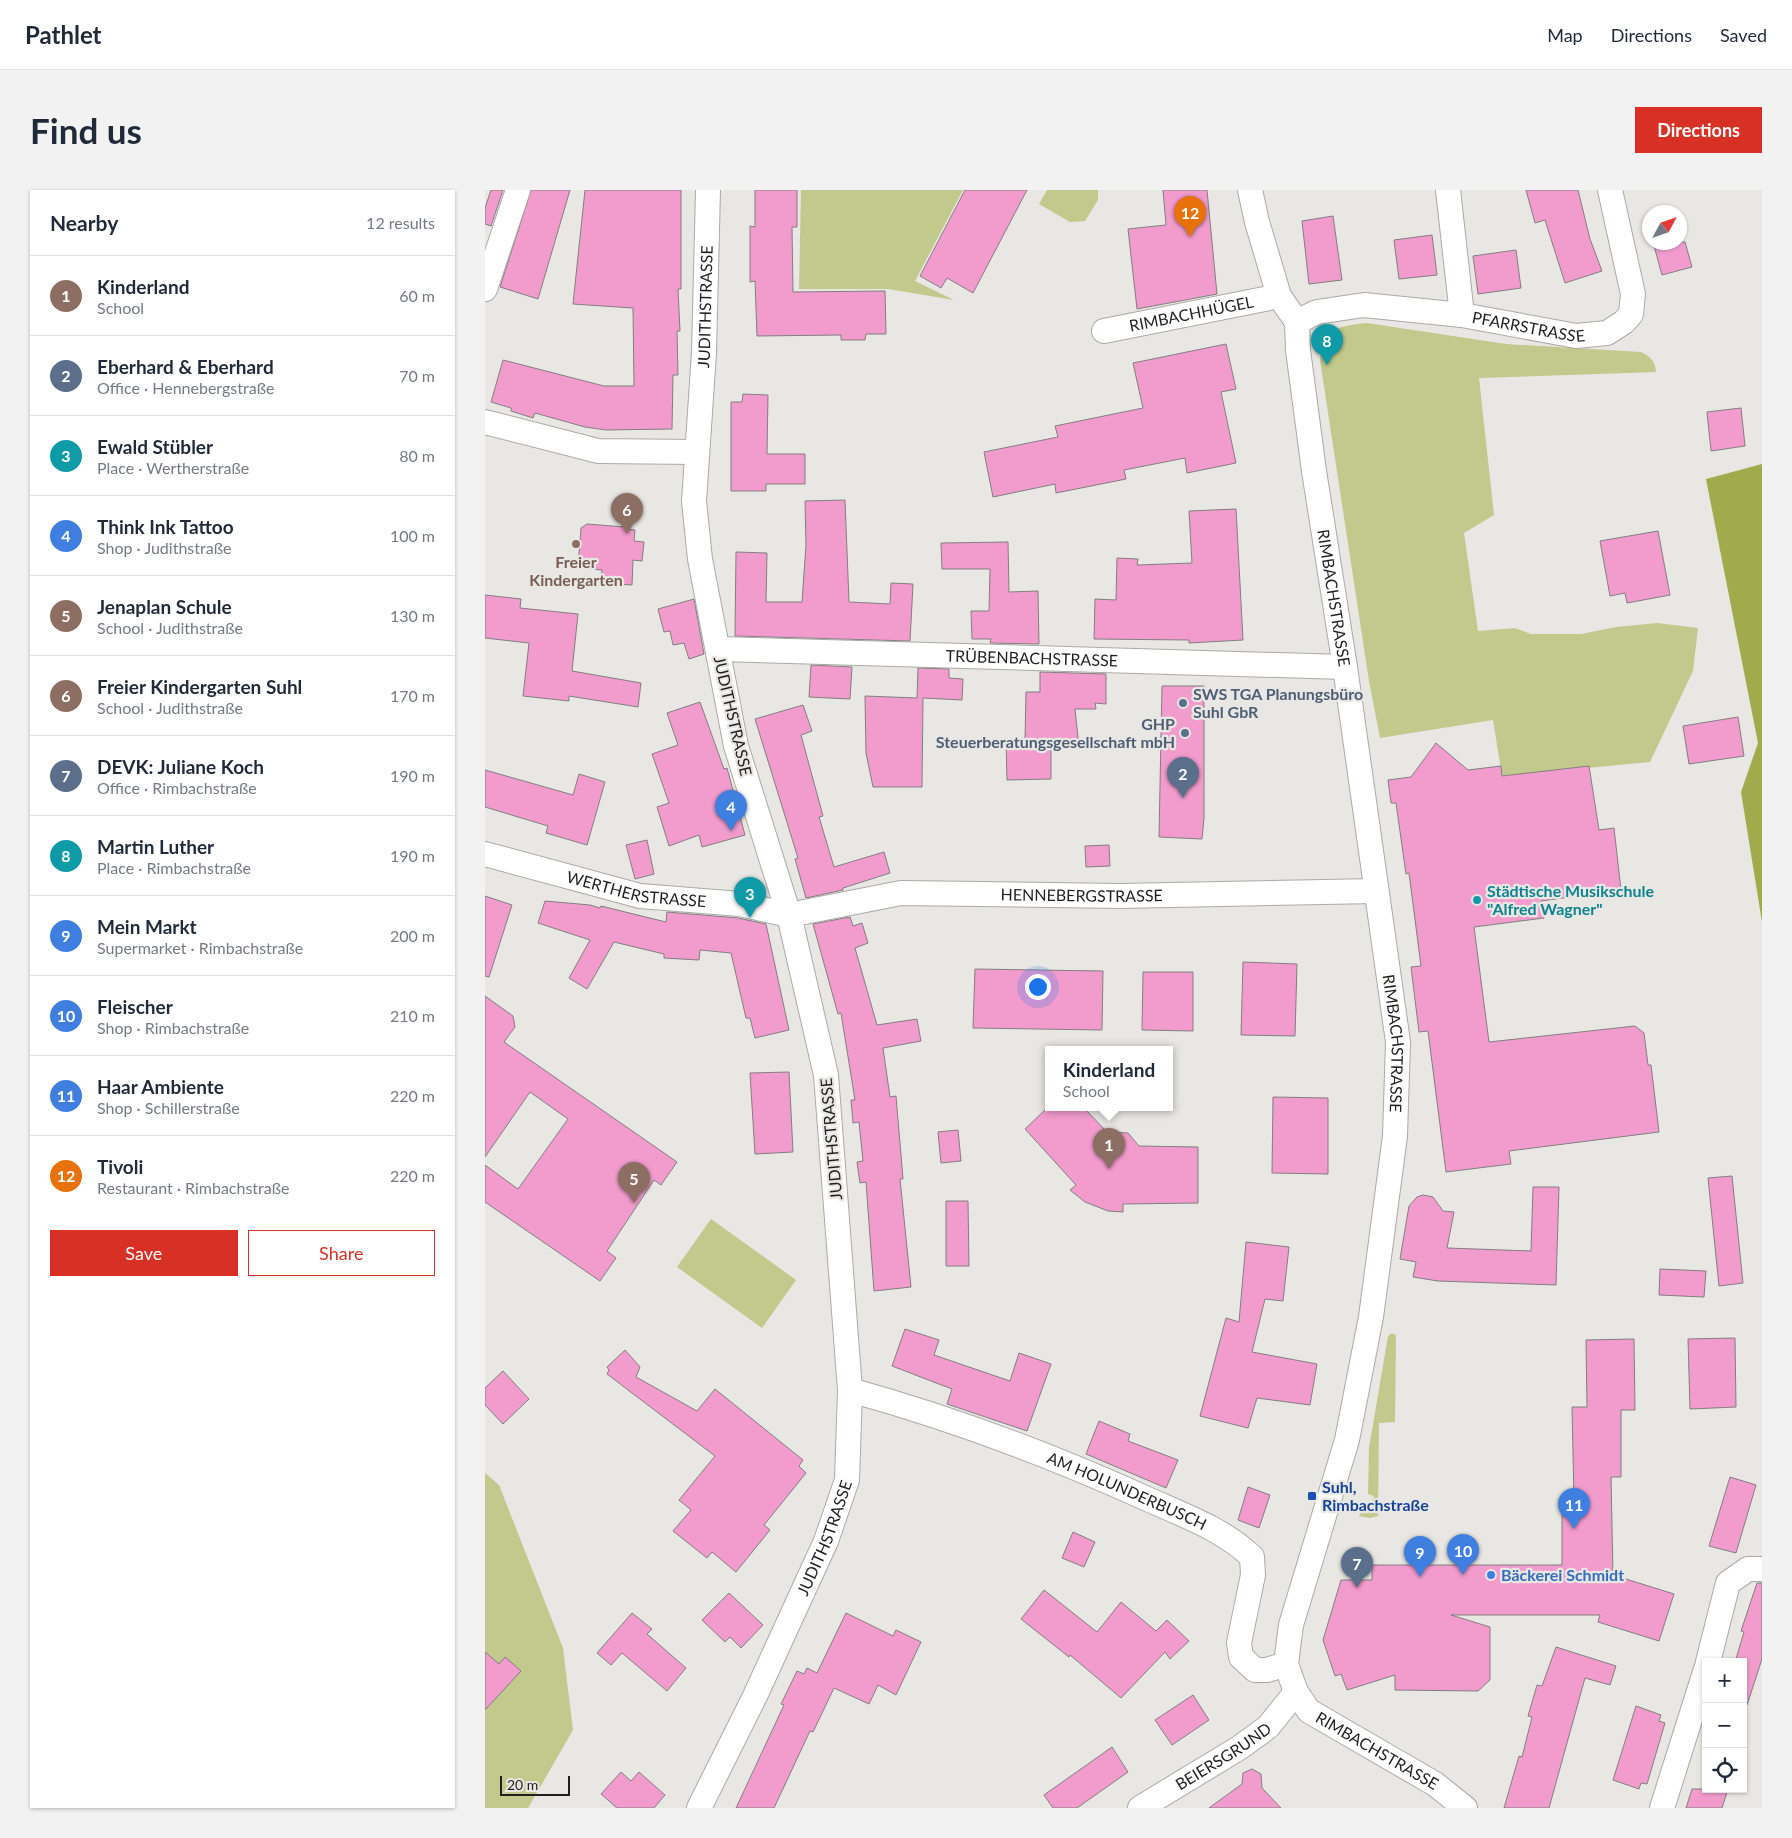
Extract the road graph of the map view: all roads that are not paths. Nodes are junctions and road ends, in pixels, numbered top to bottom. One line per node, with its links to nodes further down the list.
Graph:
1 (517, 190): 6 (street)
2 (708, 190): 12 (street, JUDITHSTRASSE)
3 (1250, 190): 7 (street)
4 (1448, 190): 8 (street)
5 (1609, 190): 8 (street, PFARRSTRASSE)
6 (485, 289)
7 (1279, 296): 9 (street); 10 (street, RIMBACHHÜGEL)
8 (1462, 315): 9 (street, PFARRSTRASSE)
9 (1297, 322): 14 (street, RIMBACHSTRASSE)
10 (1103, 331)
11 (485, 422): 12 (street)
12 (697, 452): 13 (street, JUDITHSTRASSE)
13 (718, 649): 14 (street, TRÜBENBACHSTRASSE); 17 (street, JUDITHSTRASSE)
14 (1345, 667): 16 (street, RIMBACHSTRASSE)
15 (485, 854): 17 (street, WERTHERSTRASSE)
16 (1376, 891): 17 (street, HENNEBERGSTRASSE); 21 (street, RIMBACHSTRASSE)
17 (789, 915): 18 (street, JUDITHSTRASSE)
18 (850, 1390): 21 (street, AM HOLUNDERBUSCH); 24 (street, JUDITHSTRASSE)
19 (1762, 1569): 20 (street)
20 (1708, 1658)
21 (1286, 1664): 23 (street, RIMBACHSTRASSE)
22 (1702, 1681): 27 (street)
23 (1295, 1692): 25 (street, BEIERSGRUND); 26 (street, RIMBACHSTRASSE)
24 (699, 1808)
25 (1140, 1808)
26 (1465, 1808)
27 (1662, 1808)

